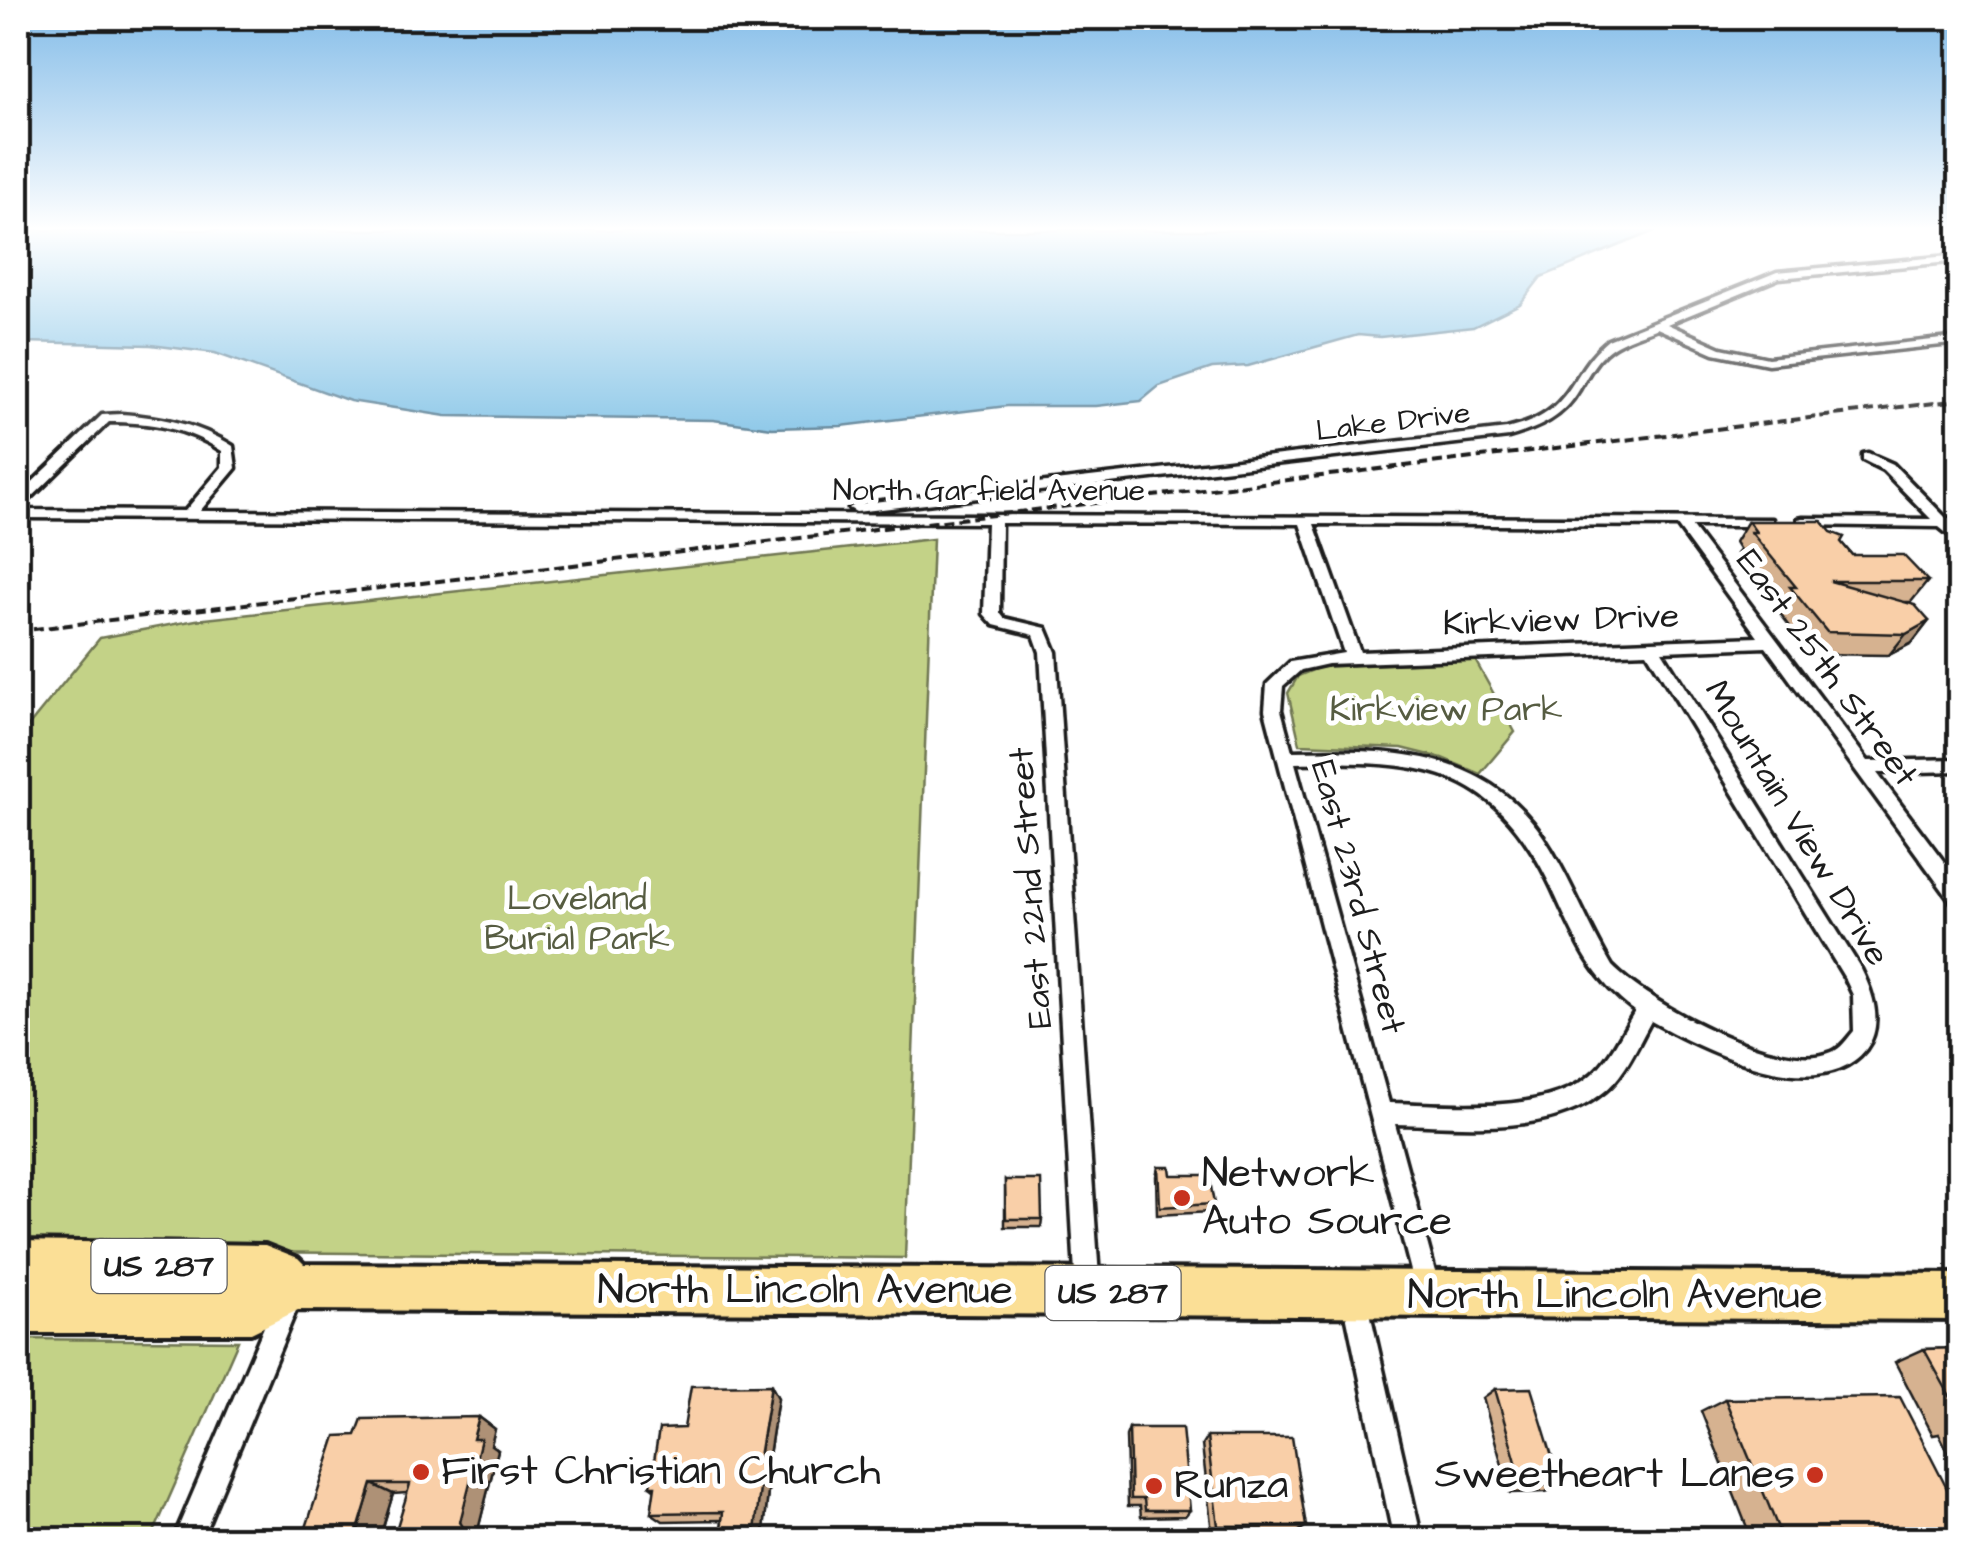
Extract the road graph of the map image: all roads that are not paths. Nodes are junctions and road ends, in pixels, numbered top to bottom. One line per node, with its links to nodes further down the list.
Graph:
1 (1710, 303): 2 (street, Lake Drive)
2 (1658, 324): 3 (street); 8 (street, Lake Drive)
3 (1960, 340)
4 (1868, 457): 12 (street)
5 (18, 503): 7 (street)
6 (18, 514): 7 (street, North Garfield Avenue)
7 (188, 515): 8 (street, North Garfield Avenue)
8 (782, 518): 9 (street, North Garfield Avenue)
9 (994, 518): 10 (street, North Garfield Avenue); 26 (street, East 22nd Street)
10 (1306, 520): 11 (street, North Garfield Avenue); 17 (street)
11 (1681, 522): 12 (street, North Garfield Avenue); 15 (street, East 25th Street)
12 (1942, 523): 13 (street, North Garfield Avenue); 14 (street)
13 (1960, 523)
14 (1960, 540)
15 (1770, 642): 16 (street, Kirkview Drive); 20 (street, East 25th Street)
16 (1652, 647): 17 (street, Kirkview Drive); 22 (street, Mountain View Drive)
17 (1354, 658): 18 (street, East 23rd Street)
18 (1285, 757): 22 (street, Mountain View Drive); 23 (street, East 23rd Street)
19 (1960, 765): 20 (street)
20 (1863, 767): 21 (street, East 25th Street)
21 (1960, 898)
22 (1648, 1007): 23 (street)
23 (1380, 1113): 28 (street, East 23rd Street)
24 (18, 1264): 25 (highway, US 287)
25 (294, 1287): 26 (highway, North Lincoln Avenue / US 287); 30 (highway, North Lincoln Avenue / US 287); 31 (street)
26 (1088, 1292): 27 (highway, North Lincoln Avenue / US 287)
27 (1354, 1294): 28 (highway, North Lincoln Avenue / US 287); 32 (street)
28 (1430, 1294): 29 (highway, North Lincoln Avenue / US 287)
29 (1960, 1296)
30 (18, 1310)
31 (187, 1540)
32 (1408, 1540)

